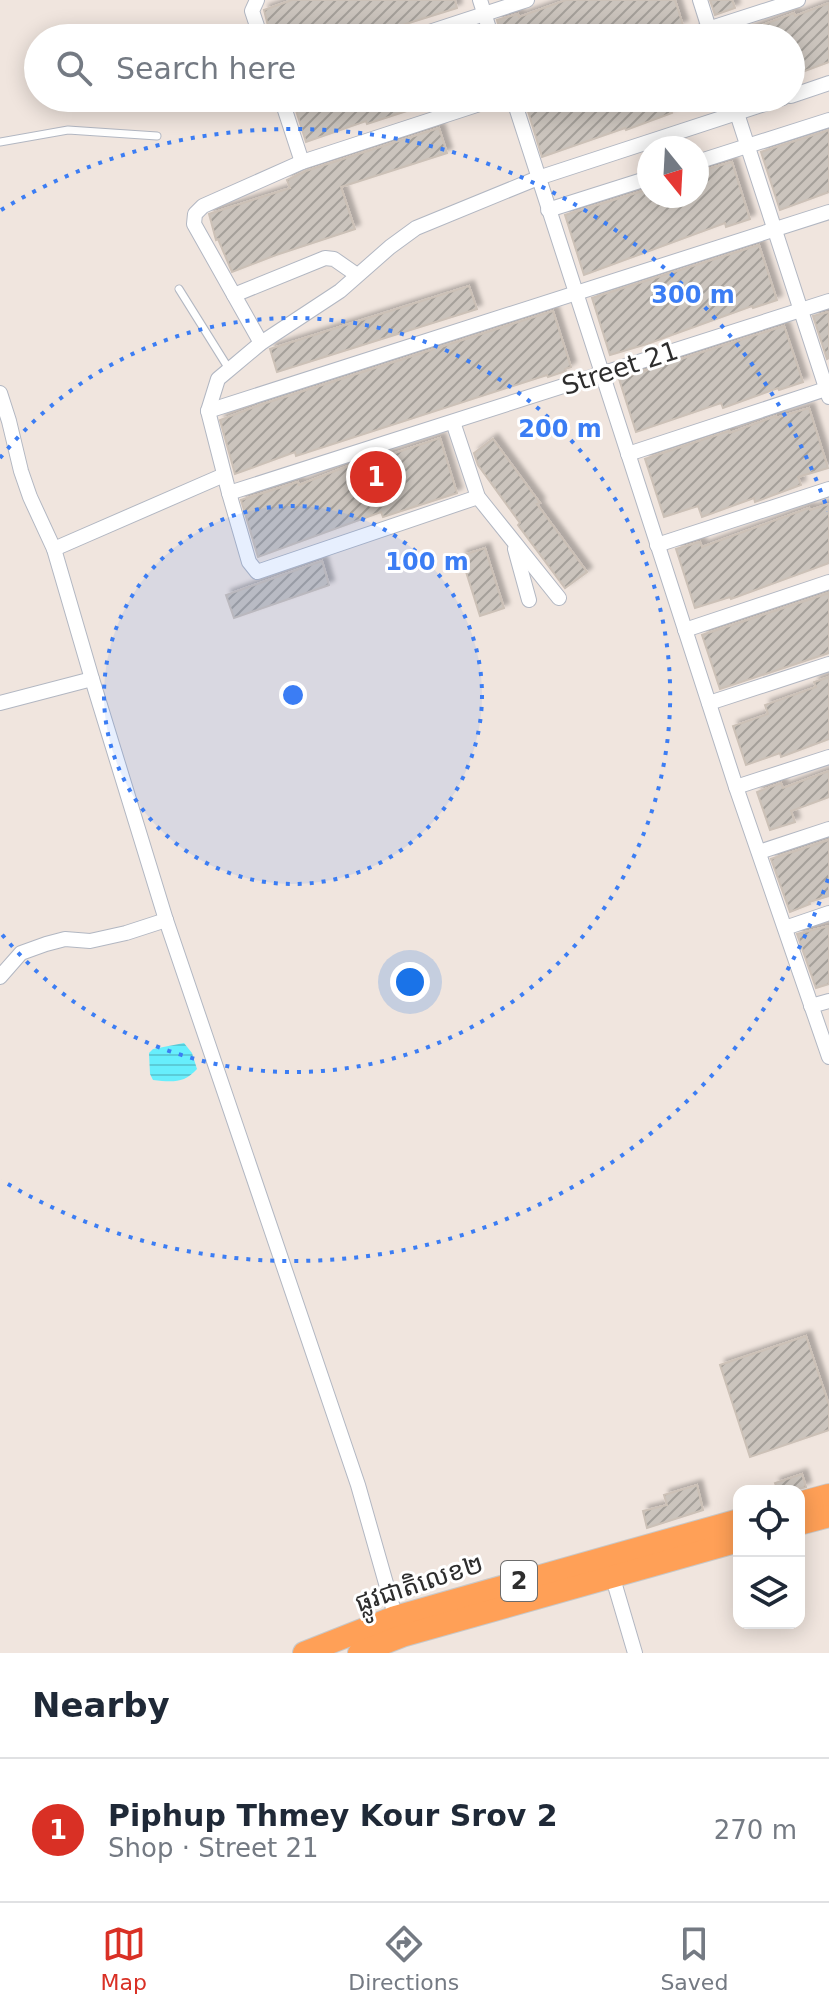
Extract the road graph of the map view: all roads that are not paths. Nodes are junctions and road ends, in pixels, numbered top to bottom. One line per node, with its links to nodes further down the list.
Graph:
1 (257, 0): 6 (street)
2 (527, 0): 5 (street)
3 (700, 0): 8 (street)
4 (798, 0): 9 (street)
5 (482, 7): 7 (street)
6 (256, 24)
7 (443, 24)
8 (708, 24)
9 (735, 24)
10 (829, 83): 11 (street)
11 (805, 91)
12 (286, 112): 22 (street)
13 (455, 112): 22 (street)
14 (517, 112): 23 (street)
15 (740, 112): 16 (street)
16 (737, 113): 20 (street); 23 (street)
17 (829, 120): 20 (street)
18 (157, 136): 19 (lane)
19 (0, 142)
20 (747, 146): 21 (street); 27 (street)
21 (709, 158)
22 (302, 162): 31 (street)
23 (538, 178): 25 (street); 28 (street)
24 (637, 182): 25 (street)
25 (548, 210): 30 (street)
26 (829, 212): 27 (street)
27 (774, 229): 30 (street); 33 (street)
28 (357, 275): 31 (street); 34 (street)
29 (179, 289): 35 (lane)
30 (575, 293): 36 (street); 39 (street)
31 (234, 295): 34 (street)
32 (829, 301): 33 (street, Street 21)
33 (801, 310): 36 (street, Street 21); 37 (street)
34 (261, 343): 35 (street)
35 (229, 369): 39 (street)
36 (602, 375): 40 (street, Street 21); 41 (street)
37 (828, 392): 41 (street)
38 (0, 393): 48 (street)
39 (208, 411): 42 (street)
40 (453, 422): 44 (street, Street 21); 45 (street)
41 (628, 454): 47 (street)
42 (224, 475): 44 (street); 48 (street)
43 (829, 489): 47 (street)
44 (229, 493): 45 (street)
45 (478, 497): 46 (street)
46 (513, 540): 50 (street); 51 (street)
47 (657, 545): 52 (street)
48 (54, 549): 54 (street)
49 (829, 582): 52 (street)
50 (559, 598)
51 (529, 600)
52 (685, 630): 56 (street)
53 (829, 664): 56 (street)
54 (92, 679): 55 (street); 62 (street)
55 (0, 703)
56 (709, 703): 58 (street)
57 (829, 757): 58 (street)
58 (736, 787): 60 (street)
59 (829, 829): 60 (street)
60 (759, 852): 63 (street)
61 (829, 913): 63 (street)
62 (166, 920): 64 (street); 75 (street)
63 (785, 928): 66 (street)
64 (0, 977)
65 (829, 1001): 66 (street)
66 (811, 1006): 67 (street)
67 (829, 1057)
68 (829, 1495): 69 (highway)
69 (805, 1501)
70 (829, 1516): 72 (highway)
71 (733, 1522): 75 (highway, ផ្លូវជាតិលេខ២ / 2)
72 (805, 1522)
73 (733, 1543): 74 (highway, ផ្លូវជាតិលេខ២ / 2)
74 (612, 1575): 75 (highway, ផ្លូវជាតិលេខ២ / 2); 78 (street)
75 (398, 1626): 76 (highway, ផ្លូវជាតិលេខ២ / 2); 77 (highway, ផ្លូវជាតិលេខ២ / 2)
76 (304, 1653)
77 (359, 1653)
78 (635, 1653)

